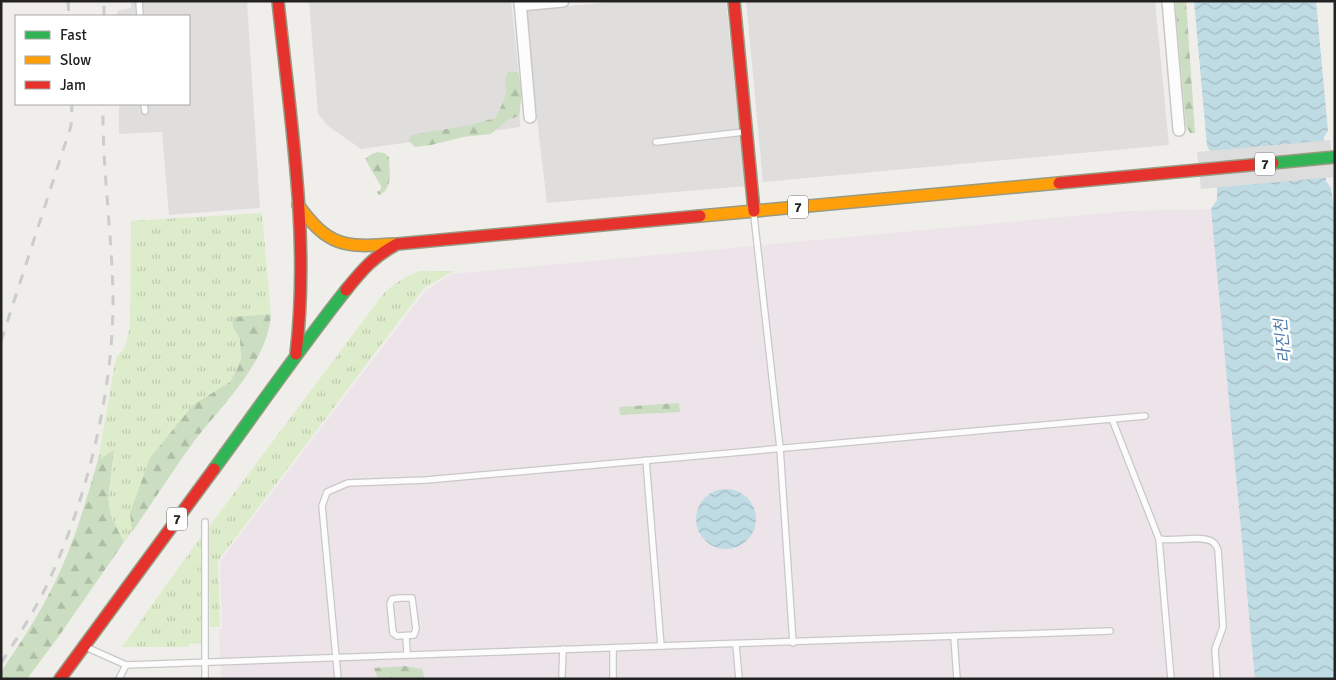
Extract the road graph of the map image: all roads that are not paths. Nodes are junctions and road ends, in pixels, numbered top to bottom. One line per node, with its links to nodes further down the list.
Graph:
1 (139, 1): 7 (lane)
2 (278, 1): 15 (main road)
3 (564, 1): 6 (street)
4 (734, 1): 12 (main road)
5 (1168, 1): 11 (street)
6 (520, 3): 10 (street)
7 (140, 15)
8 (144, 105): 9 (lane)
9 (145, 111)
10 (530, 117)
11 (1179, 130)
12 (746, 132): 13 (lane); 16 (main road)
13 (656, 142)
14 (1333, 157): 16 (main road, 7)
15 (298, 205): 17 (main road); 18 (main road)
16 (754, 211): 17 (main road, 7); 21 (lane)
17 (398, 244): 18 (main road, 7)
18 (296, 359): 30 (main road, 7)
19 (1145, 416): 20 (lane)
20 (1112, 419): 21 (lane); 24 (lane)
21 (780, 448): 22 (lane); 28 (lane)
22 (646, 460): 31 (lane); 35 (lane)
23 (205, 522): 36 (lane)
24 (1159, 539): 46 (lane); 47 (lane)
25 (1110, 631): 27 (lane)
26 (406, 636): 26 (lane); 34 (lane)
27 (954, 637): 28 (lane); 45 (lane)
28 (793, 643): 29 (lane)
29 (736, 645): 31 (lane); 44 (lane)
30 (83, 646): 37 (lane); 39 (main road, 7)
31 (661, 646): 32 (lane)
32 (613, 648): 33 (lane); 43 (lane)
33 (563, 649): 34 (lane); 38 (lane)
34 (407, 654): 35 (lane)
35 (336, 657): 36 (lane); 42 (lane)
36 (205, 662): 37 (lane); 41 (lane)
37 (126, 665): 40 (lane)
38 (562, 675)
39 (60, 679)
40 (119, 679)
41 (206, 679)
42 (338, 679)
43 (613, 679)
44 (739, 679)
45 (957, 679)
46 (1171, 679)
47 (1217, 679)

